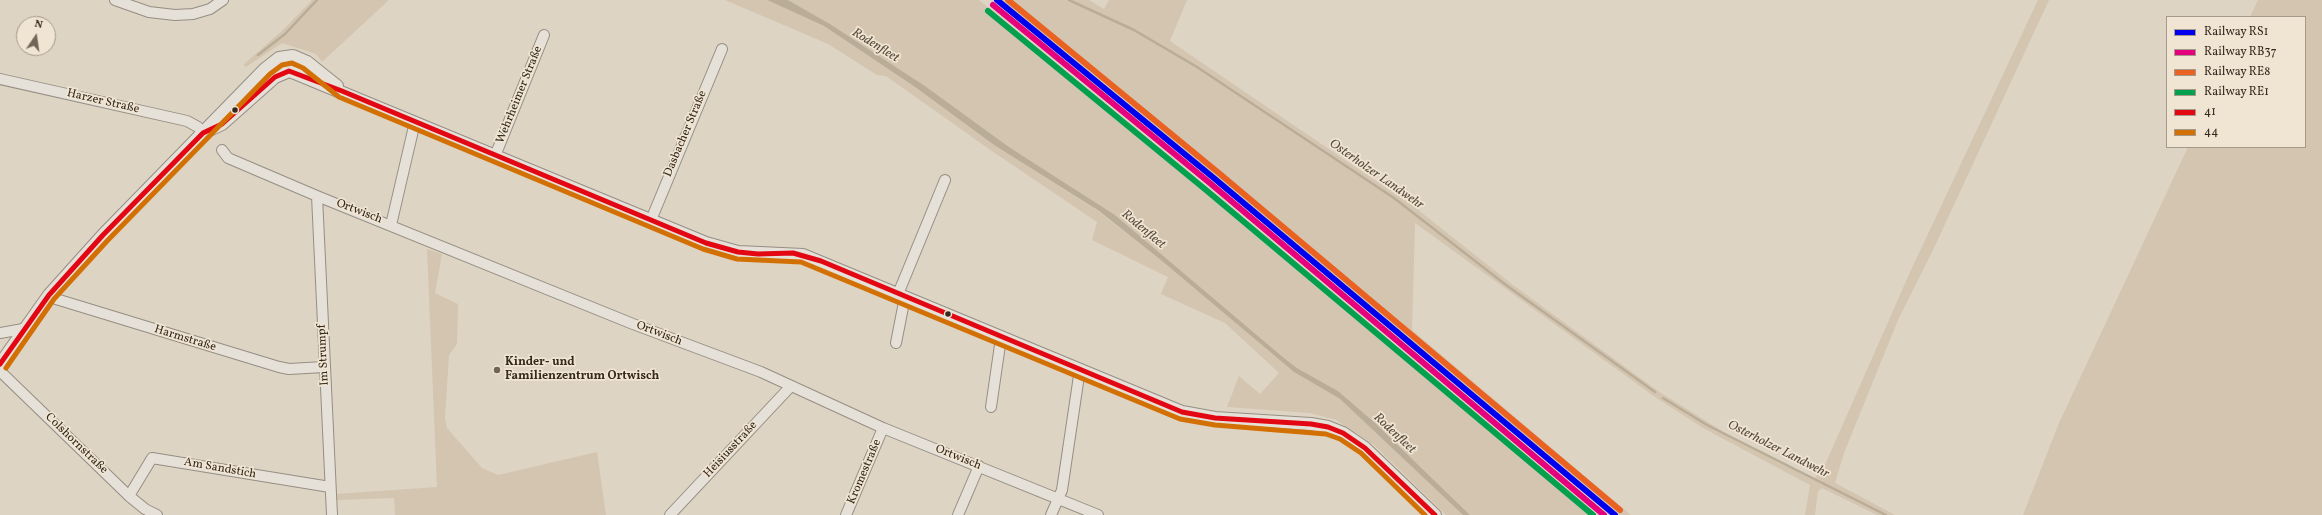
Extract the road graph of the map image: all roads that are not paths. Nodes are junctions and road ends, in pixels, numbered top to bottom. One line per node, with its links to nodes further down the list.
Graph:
1 (115, 0): 2 (street)
2 (224, 0)
3 (544, 35): 10 (street, Wehrheimer Straße)
4 (722, 49): 13 (street, Dasbacher Straße)
5 (0, 79): 8 (street, Harzer Straße)
6 (342, 91): 7 (street); 8 (street); 8 (street)
7 (415, 122): 10 (street); 14 (street)
8 (203, 133): 15 (street)
9 (222, 150): 12 (street, Ortwisch)
10 (496, 156): 13 (street)
11 (945, 180): 16 (street)
12 (317, 196): 14 (street, Ortwisch); 22 (street, Im Strumpf)
13 (651, 220): 16 (street)
14 (391, 225): 25 (street, Ortwisch)
15 (49, 295): 17 (street); 22 (street, Harmstraße)
16 (901, 295): 19 (street); 20 (street)
17 (23, 329): 18 (street); 21 (street)
18 (0, 333)
19 (1001, 338): 24 (street); 26 (street)
20 (896, 343)
21 (0, 364)
22 (324, 367): 29 (street, Im Strumpf)
23 (0, 368): 30 (street, Colshornstraße)
24 (1080, 369): 31 (street); 39 (street)
25 (791, 386): 27 (street, Ortwisch); 34 (street, Heisiusstraße)
26 (991, 407)
27 (883, 428): 28 (street, Ortwisch); 35 (street, Kromestraße)
28 (979, 466): 31 (street, Ortwisch); 36 (street)
29 (330, 487): 30 (street, Am Sandstich); 33 (street, Im Strumpf)
30 (130, 496): 32 (street, Colshornstraße)
31 (1058, 498): 37 (street); 38 (street, Ortwisch)
32 (157, 515)
33 (332, 515)
34 (670, 515)
35 (846, 515)
36 (958, 515)
37 (1051, 515)
38 (1098, 515)
39 (1435, 515)

